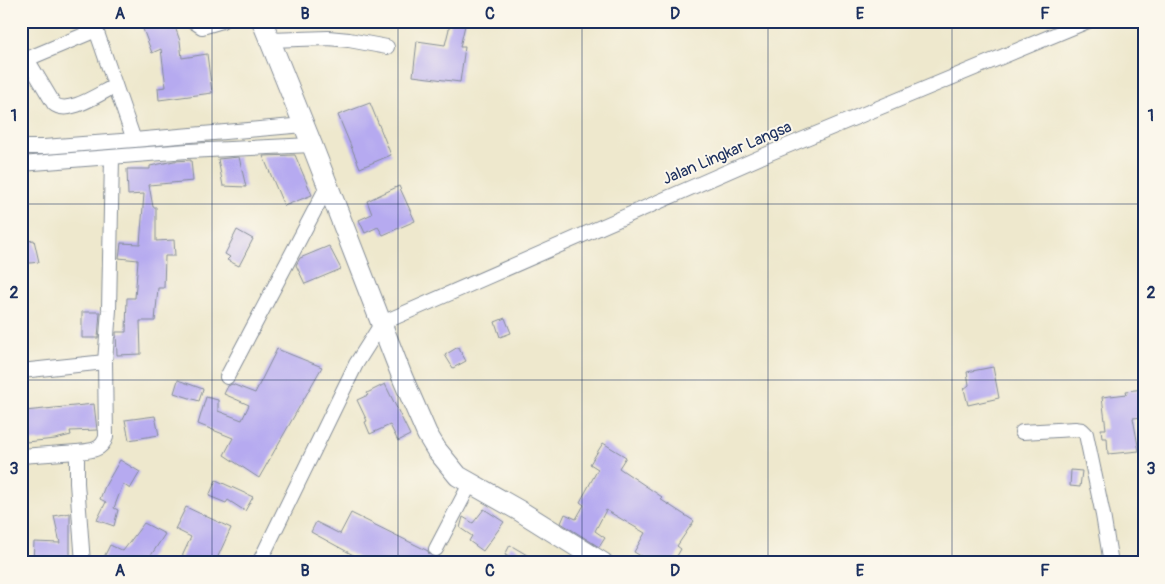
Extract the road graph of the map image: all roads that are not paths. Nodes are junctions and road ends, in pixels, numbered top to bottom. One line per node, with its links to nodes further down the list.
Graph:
1 (193, 21): 2 (street)
2 (222, 21)
3 (262, 21): 6 (highway)
4 (1088, 21): 17 (street, Jalan Lingkar Langsa)
5 (94, 26): 8 (street); 9 (street)
6 (270, 40): 7 (street); 10 (highway)
7 (387, 47)
8 (24, 60): 9 (street)
9 (115, 86): 11 (street)
10 (304, 125): 11 (street); 12 (highway)
11 (134, 140): 13 (street)
12 (312, 145): 14 (street); 16 (highway)
13 (21, 147)
14 (112, 157): 15 (street); 18 (street)
15 (21, 164)
16 (328, 185): 17 (highway); 20 (street)
17 (382, 323): 24 (highway); 27 (street)
18 (105, 362): 19 (street); 22 (street)
19 (21, 371)
20 (226, 377)
21 (1022, 432): 29 (street)
22 (77, 452): 23 (street); 26 (street)
23 (21, 456)
24 (470, 484): 25 (street); 28 (highway)
25 (436, 549)
26 (82, 563)
27 (259, 563)
28 (603, 563)
29 (1111, 563)

